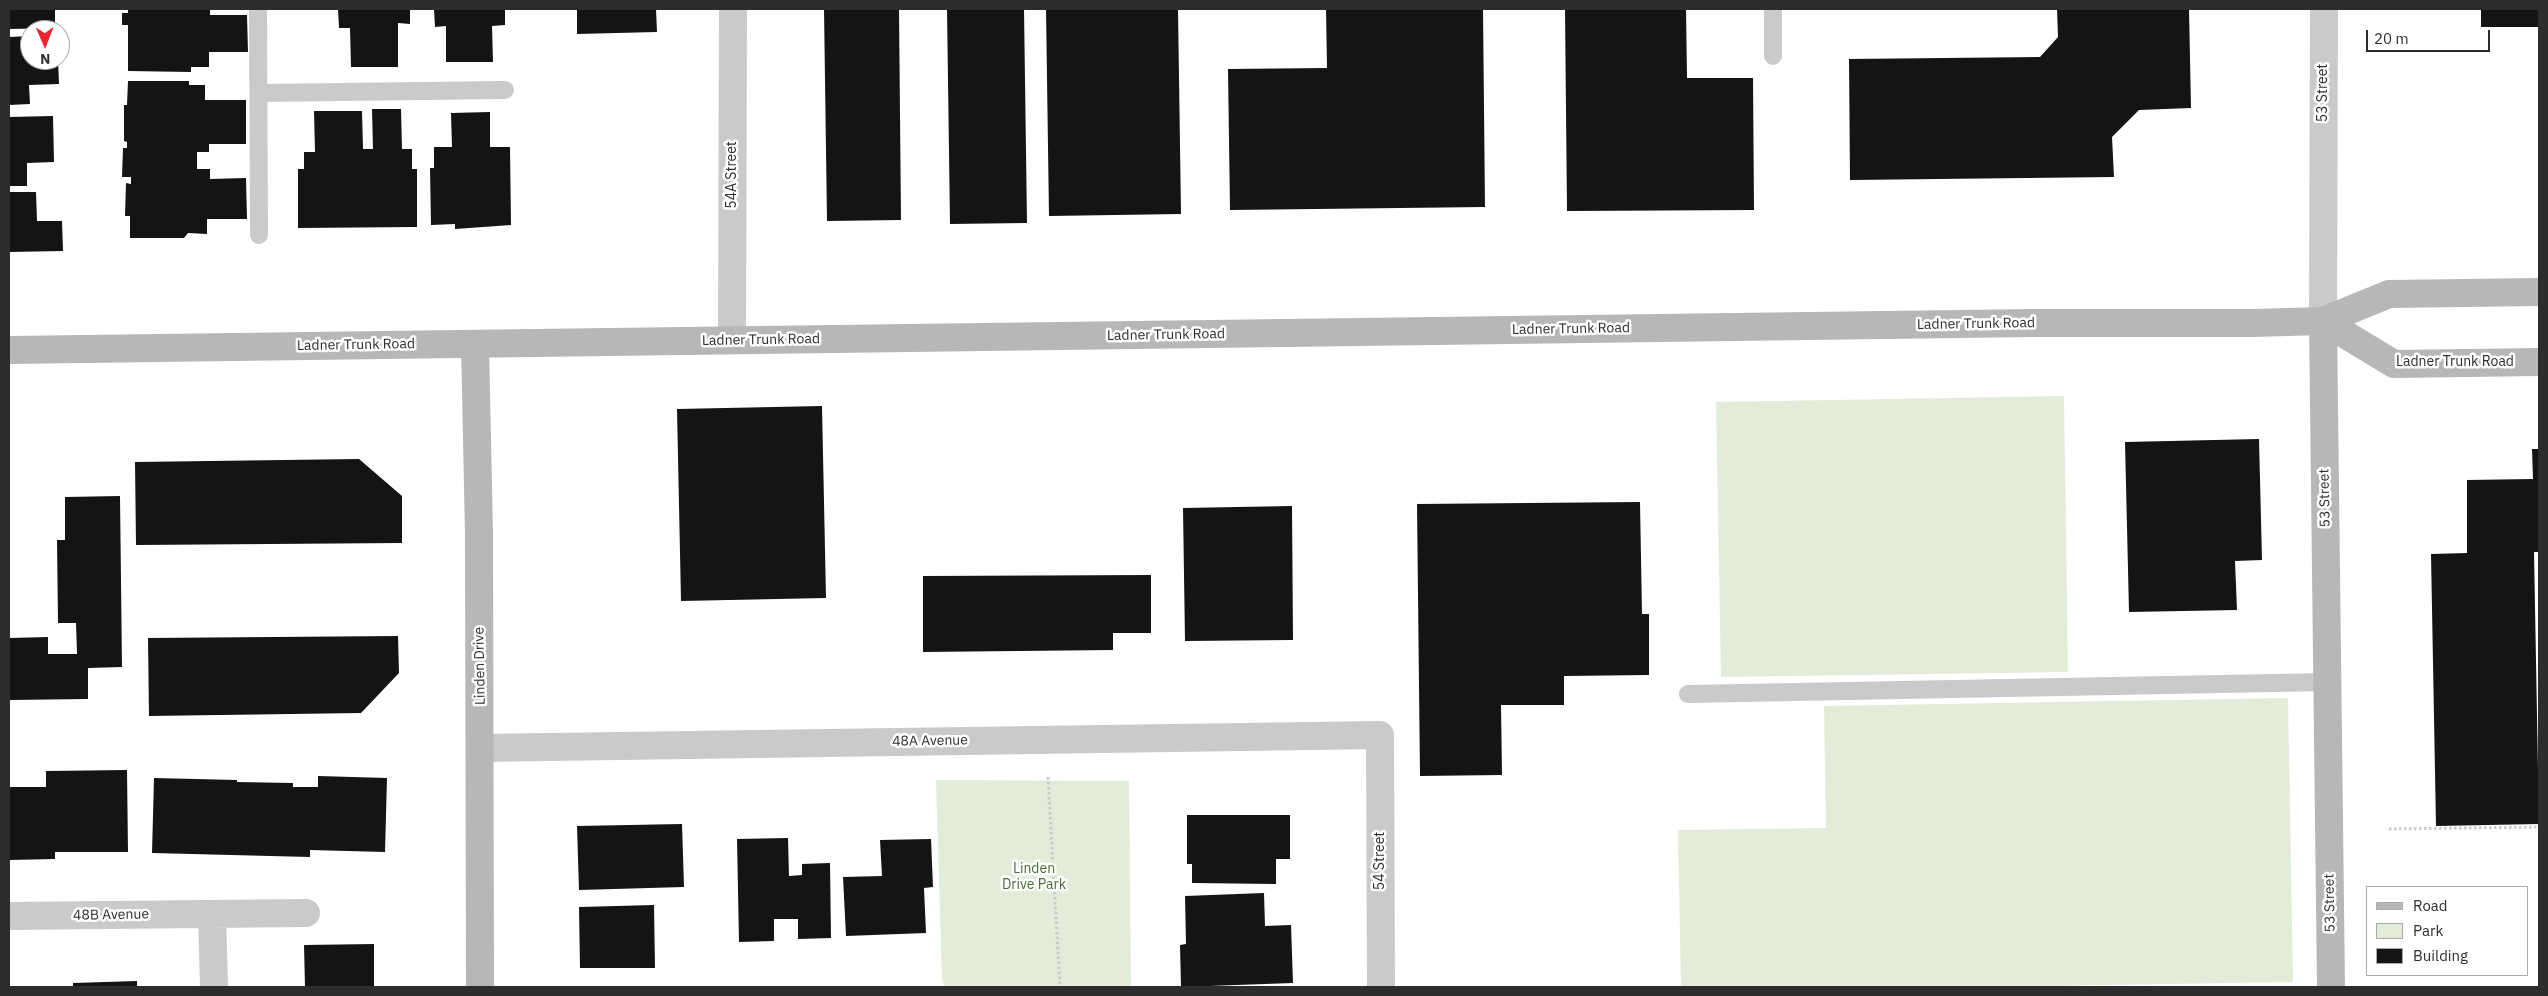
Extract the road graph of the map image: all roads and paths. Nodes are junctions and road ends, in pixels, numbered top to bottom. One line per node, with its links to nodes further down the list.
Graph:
1 (258, 9): 7 (lane)
2 (733, 9): 11 (street, 54A Street)
3 (1773, 9): 5 (lane)
4 (2324, 9): 10 (street, 53 Street)
5 (1773, 56)
6 (505, 90): 7 (lane)
7 (259, 92): 8 (lane)
8 (259, 235)
9 (2539, 292): 10 (main road, Ladner Trunk Road)
10 (2323, 322): 11 (main road, Ladner Trunk Road); 14 (main road, Ladner Trunk Road); 15 (main road, 53 Street)
11 (732, 340): 12 (main road, Ladner Trunk Road)
12 (475, 344): 13 (main road, Ladner Trunk Road); 18 (main road, Linden Drive)
13 (9, 350)
14 (2539, 362)
15 (2327, 682): 16 (lane); 29 (main road, 53 Street)
16 (1688, 694)
17 (1380, 735): 18 (street, 48A Avenue); 28 (street, 54 Street)
18 (481, 748): 26 (main road, Linden Drive)
19 (1048, 777): 27 (path)
20 (2539, 827): 21 (path)
21 (2389, 829)
22 (306, 913): 23 (street, 48B Avenue)
23 (212, 914): 24 (street, 48B Avenue); 25 (street)
24 (9, 916)
25 (214, 987)
26 (480, 987)
27 (1060, 987)
28 (1381, 987)
29 (2331, 987)

